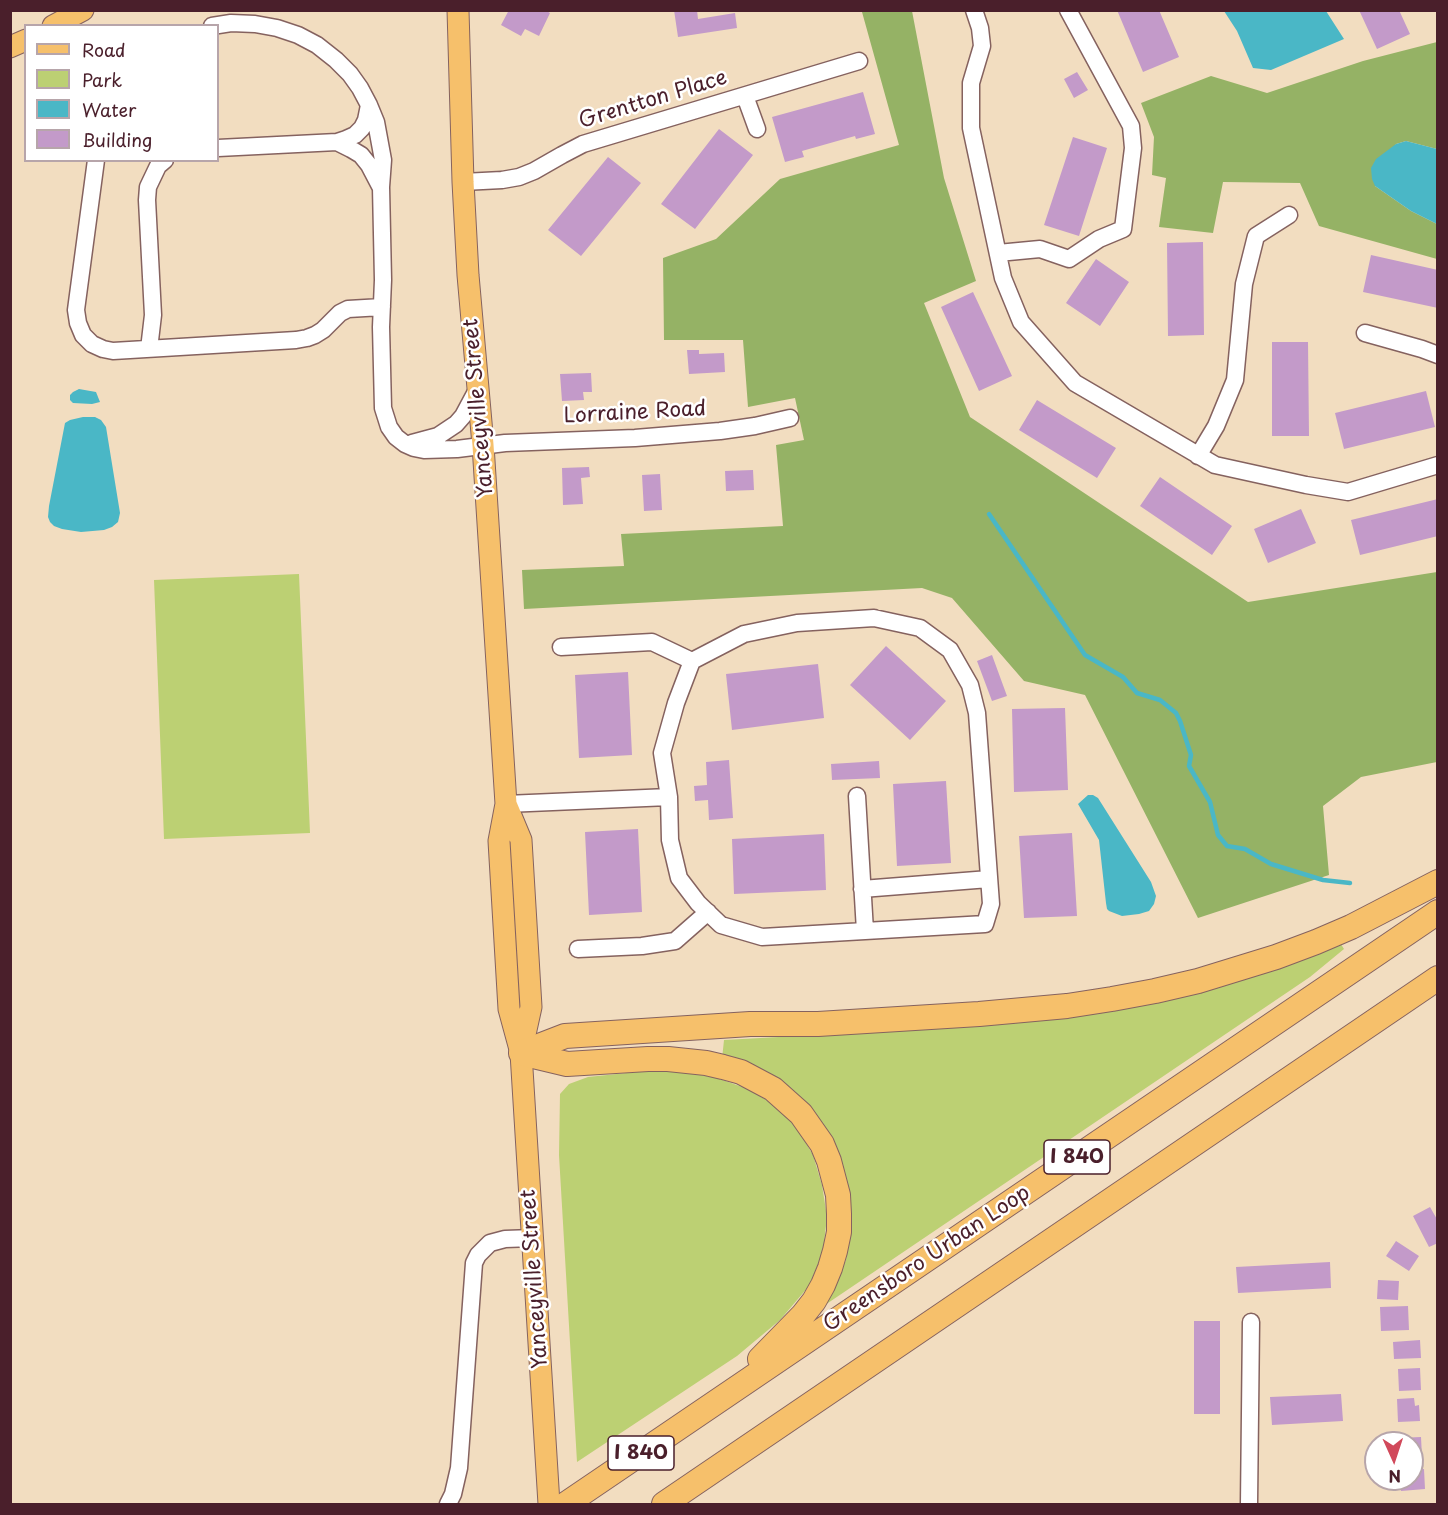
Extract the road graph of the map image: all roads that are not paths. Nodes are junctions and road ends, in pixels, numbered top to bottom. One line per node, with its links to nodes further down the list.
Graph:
1 (458, 10): 17 (main road, Yanceyville Street)
2 (974, 10): 20 (street)
3 (1068, 10): 20 (street)
4 (79, 12): 5 (main road)
5 (57, 24)
6 (219, 25): 11 (street)
7 (24, 41): 8 (main road)
8 (10, 47)
9 (859, 61): 10 (street, Grentton Place)
10 (745, 96): 12 (street); 17 (street, Grentton Place)
11 (369, 105): 13 (street); 18 (street)
12 (757, 129)
13 (337, 142): 14 (street); 18 (street)
14 (219, 148)
15 (96, 162): 23 (street)
16 (163, 162): 23 (street)
17 (463, 182): 25 (main road, Yanceyville Street)
18 (381, 187): 21 (street)
19 (1289, 215): 29 (street)
20 (998, 253): 29 (street)
21 (382, 307): 23 (street); 27 (street)
22 (1365, 333): 24 (street)
23 (150, 349)
24 (1437, 355)
25 (478, 388): 27 (street); 28 (main road, Yanceyville Street)
26 (790, 418): 28 (street, Lorraine Road)
27 (405, 444): 28 (street, Lorraine Road)
28 (483, 446): 35 (main road, Yanceyville Street)
29 (1198, 456): 30 (street)
30 (1437, 465)
31 (561, 647): 32 (street)
32 (692, 661): 34 (street); 36 (street)
33 (856, 796): 38 (street)
34 (669, 797): 35 (street); 39 (street)
35 (506, 804): 44 (main road, Yanceyville Street)
36 (989, 879): 38 (street); 41 (street)
37 (1437, 882): 44 (highway)
38 (862, 889): 41 (street)
39 (708, 912): 41 (street); 42 (street)
40 (1437, 912): 47 (highway, Greensboro Urban Loop / I 840)
41 (865, 932)
42 (578, 949)
43 (1437, 978): 51 (highway, I 840)
44 (521, 1053): 45 (main road, Yanceyville Street); 47 (highway)
45 (533, 1238): 48 (street); 49 (main road, Yanceyville Street)
46 (1251, 1322): 52 (street)
47 (717, 1402): 50 (highway, Greensboro Urban Loop / I 840)
48 (448, 1504)
49 (549, 1504)
50 (566, 1504)
51 (664, 1504)
52 (1249, 1504)

